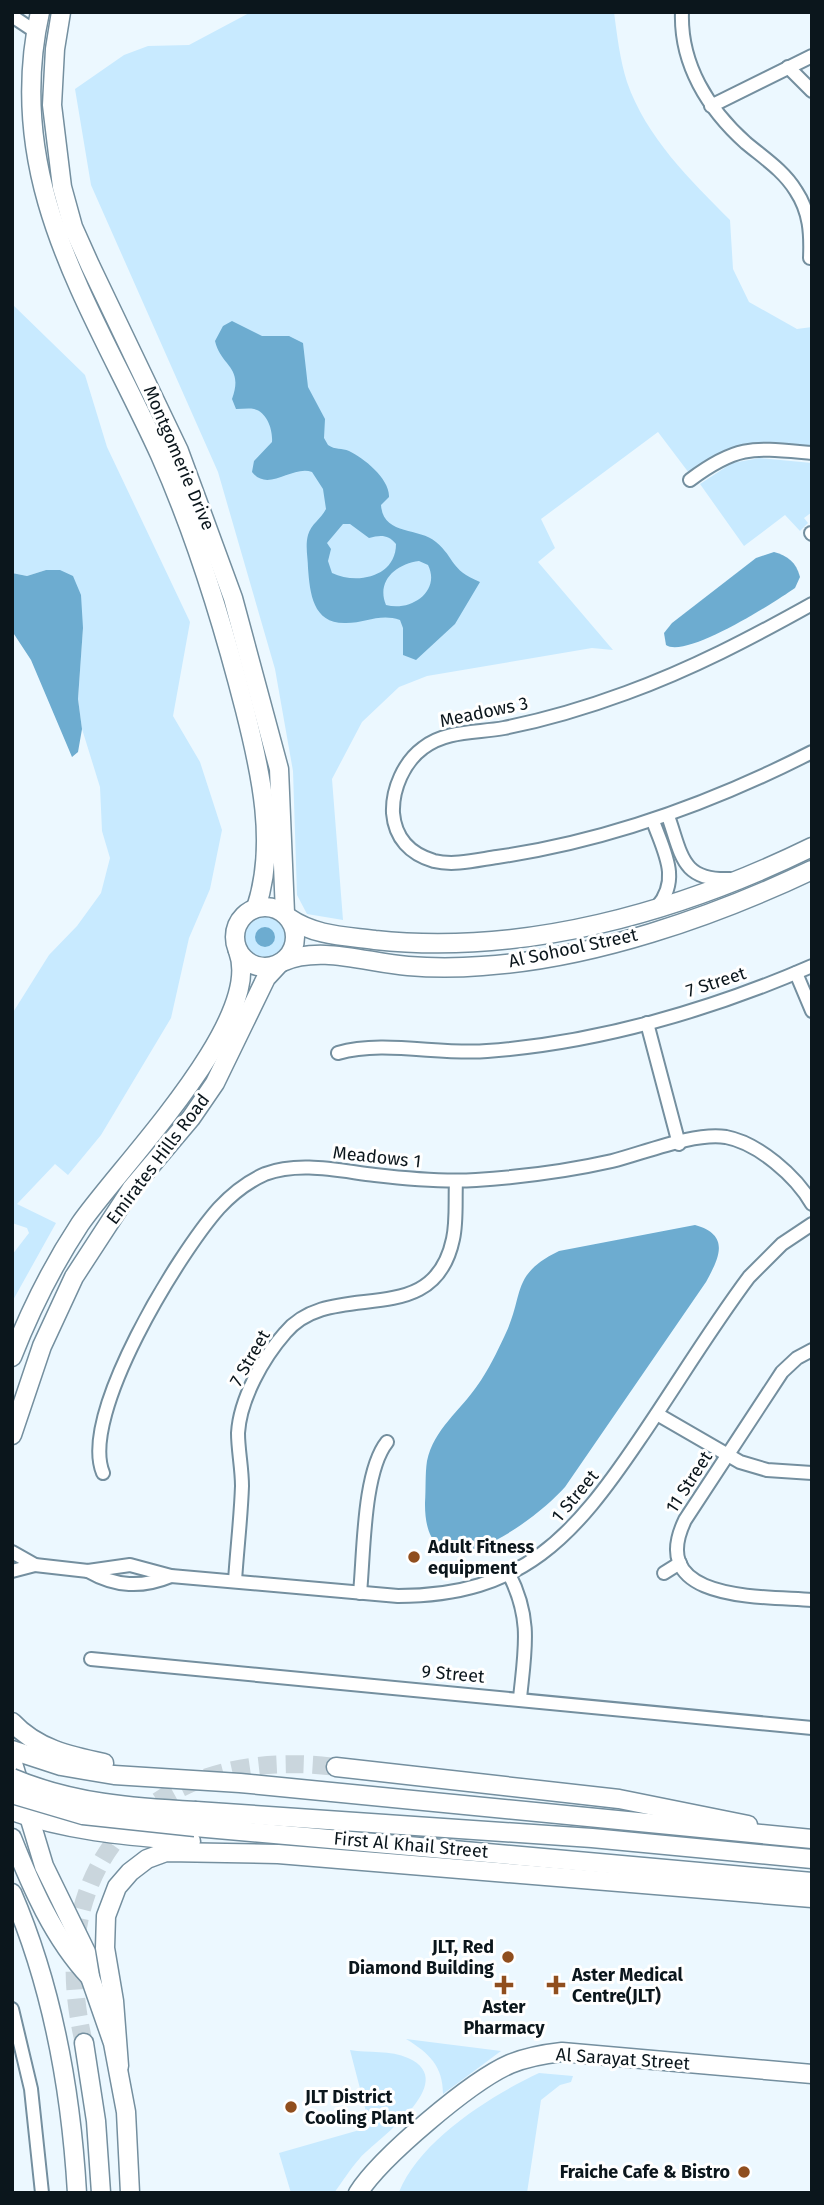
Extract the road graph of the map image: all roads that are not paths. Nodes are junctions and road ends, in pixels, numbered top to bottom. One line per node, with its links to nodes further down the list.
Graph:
1 (29, 12): 5 (street)
2 (40, 12): 6 (main road, Montgomerie Drive)
3 (61, 12): 25 (main road, Montgomerie Drive)
4 (682, 12): 10 (street)
5 (12, 15): 6 (street)
6 (36, 32): 24 (main road, Montgomerie Drive)
7 (812, 56): 8 (street)
8 (788, 67): 9 (street); 10 (street)
9 (812, 91)
10 (712, 106): 11 (street)
11 (810, 258)
12 (812, 453): 13 (street)
13 (690, 480)
14 (812, 604): 17 (street, Meadows 3)
15 (812, 752): 16 (street, Meadows 3)
16 (668, 816): 17 (street, Meadows 3); 19 (street)
17 (653, 821): 21 (street)
18 (812, 847): 22 (main road, Al Sohool Street)
19 (686, 865): 21 (street); 22 (street)
20 (812, 870): 27 (main road, Al Sohool Street)
21 (670, 871): 23 (street)
22 (738, 879): 23 (main road, Al Sohool Street)
23 (657, 907): 25 (main road, Al Sohool Street)
24 (256, 908): 25 (main road); 26 (main road)
25 (287, 916): 27 (main road)
26 (239, 951): 27 (main road); 38 (main road, Emirates Hills Road)
27 (281, 963): 40 (main road, Emirates Hills Road)
28 (812, 966): 29 (street, 7 Street)
29 (796, 973): 30 (street); 31 (street, 7 Street)
30 (812, 1011)
31 (647, 1023): 32 (street, 7 Street); 33 (street)
32 (338, 1053)
33 (679, 1144): 34 (street, Meadows 1); 35 (street, Meadows 1)
34 (456, 1181): 43 (street, Meadows 1); 53 (street, 7 Street)
35 (812, 1204)
36 (812, 1224): 39 (street, 1 Street)
37 (812, 1350): 42 (street, 11 Street)
38 (12, 1357)
39 (657, 1414): 42 (street); 50 (street, 1 Street)
40 (12, 1435)
41 (387, 1442): 54 (street)
42 (727, 1457): 44 (street); 46 (street, 11 Street)
43 (103, 1474)
44 (812, 1474)
45 (12, 1552): 47 (street)
46 (680, 1563): 51 (street); 55 (street)
47 (35, 1565): 48 (street); 49 (street)
48 (12, 1571)
49 (88, 1571): 52 (street); 52 (street)
50 (509, 1573): 54 (street, 1 Street); 57 (street)
51 (664, 1573)
52 (171, 1576): 53 (street, 1 Street)
53 (235, 1581): 54 (street, 1 Street)
54 (360, 1593)
55 (812, 1600)
56 (91, 1658): 57 (street, 9 Street)
57 (520, 1698): 59 (street, 9 Street)
58 (12, 1722): 62 (main road)
59 (812, 1728)
60 (15, 1758): 62 (main road); 66 (main road)
61 (336, 1767): 68 (main road)
62 (148, 1776): 68 (main road)
63 (12, 1777): 67 (main road, First Al Khail Street, bridge)
64 (12, 1794): 67 (main road, First Al Khail Street, bridge)
65 (12, 1800): 66 (main road)
66 (21, 1814): 71 (main road); 78 (main road)
67 (196, 1819): 72 (main road, First Al Khail Street); 73 (main road, First Al Khail Street)
68 (771, 1833): 70 (main road)
69 (12, 1838): 78 (main road)
70 (812, 1839)
71 (278, 1854): 75 (main road); 81 (main road)
72 (812, 1859)
73 (812, 1882)
74 (12, 1893): 77 (main road)
75 (812, 1898)
76 (12, 1914): 77 (main road)
77 (37, 1964): 85 (main road)
78 (90, 1977): 81 (main road)
79 (12, 2009): 84 (street)
80 (84, 2043): 86 (main road)
81 (119, 2066): 83 (main road)
82 (812, 2074): 87 (main road, Al Sarayat Street)
83 (130, 2192)
84 (42, 2193)
85 (77, 2193)
86 (101, 2193)
87 (358, 2193)

